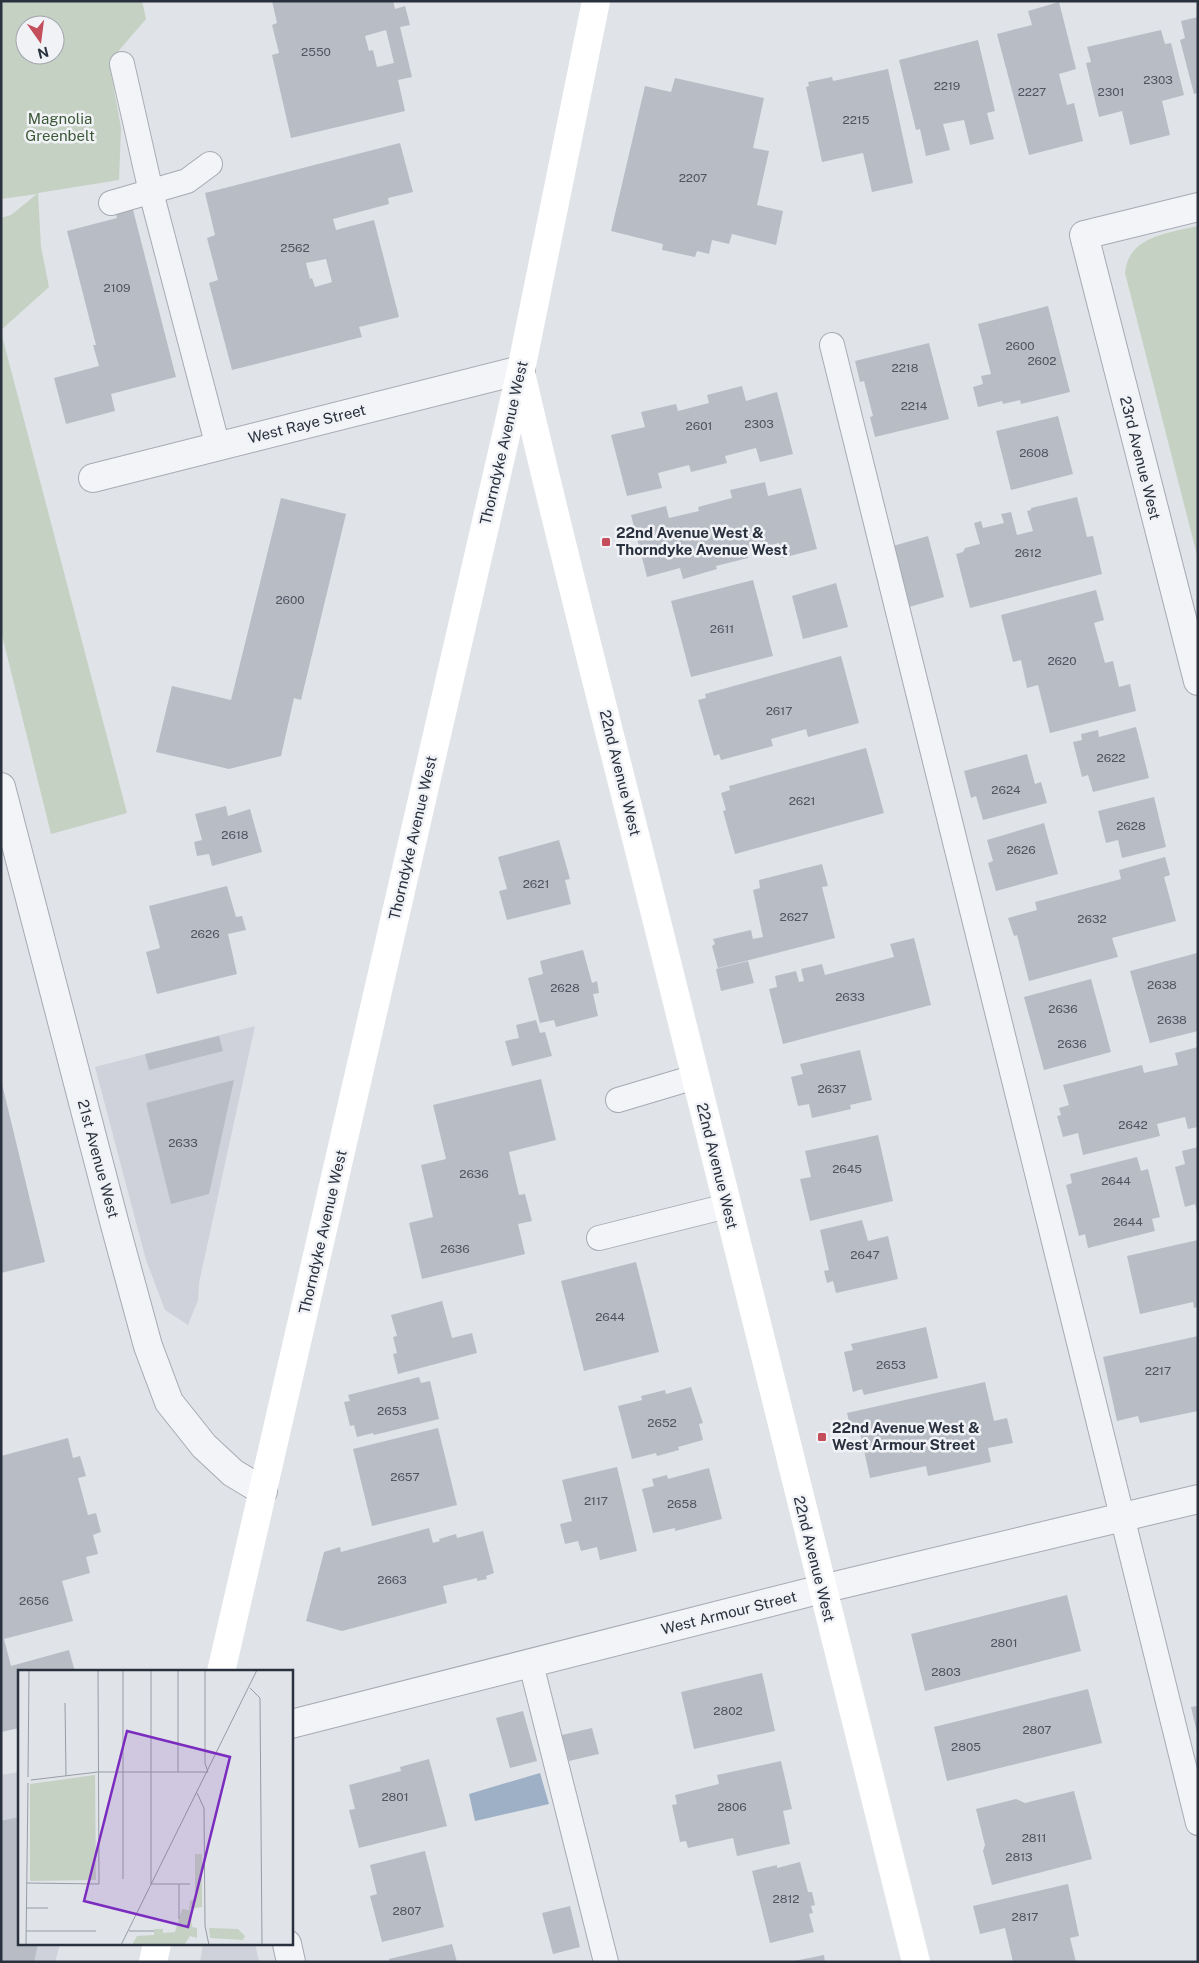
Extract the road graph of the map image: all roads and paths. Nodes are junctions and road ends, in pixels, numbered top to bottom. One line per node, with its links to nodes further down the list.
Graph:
1 (596, 1): 8 (main road, Thorndyke Avenue West)
2 (122, 64): 4 (lane)
3 (210, 164): 4 (lane)
4 (151, 192): 5 (lane); 9 (lane)
5 (111, 202)
6 (1198, 207): 11 (street, 23rd Avenue West)
7 (832, 345): 19 (lane)
8 (521, 370): 9 (street, West Raye Street); 13 (main road, 22nd Avenue West); 17 (main road, Thorndyke Avenue West)
9 (218, 447): 10 (street, West Raye Street)
10 (93, 478)
11 (1198, 681)
12 (1, 787): 17 (street, 21st Avenue West)
13 (695, 1077): 14 (lane); 15 (main road, 22nd Avenue West)
14 (618, 1100)
15 (727, 1206): 16 (lane); 20 (main road, 22nd Avenue West)
16 (598, 1238)
17 (263, 1491): 22 (main road, Thorndyke Avenue West)
18 (1198, 1499): 19 (street, West Armour Street)
19 (1121, 1518): 20 (street, West Armour Street); 24 (lane)
20 (822, 1590): 21 (street, West Armour Street); 30 (main road, 22nd Avenue West)
21 (531, 1664): 23 (street, West Armour Street); 29 (lane)
22 (221, 1670)
23 (292, 1724)
24 (1198, 1823)
25 (157, 1946): 27 (main road)
26 (287, 1946): 28 (street)
27 (153, 1962)
28 (291, 1962)
29 (606, 1962)
30 (916, 1962)

